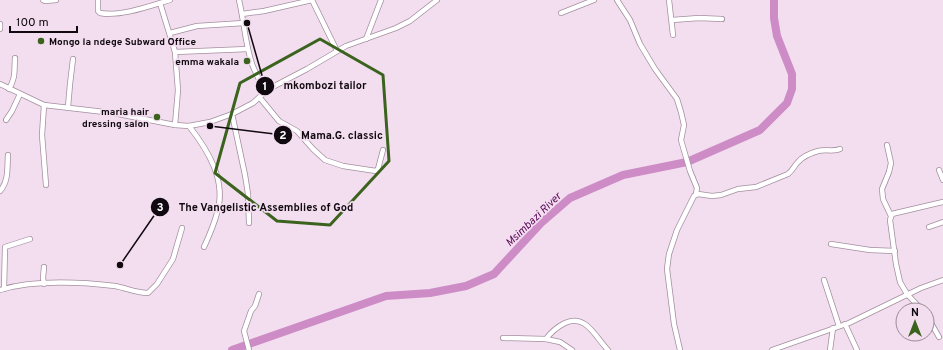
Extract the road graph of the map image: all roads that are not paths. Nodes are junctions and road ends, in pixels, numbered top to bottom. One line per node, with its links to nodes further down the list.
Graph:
1 (43, 0): 2 (street)
2 (56, 0)
3 (98, 0): 12 (street)
4 (170, 0): 12 (street)
5 (239, 0): 14 (street)
6 (312, 0): 14 (street); 24 (street)
7 (381, 0): 22 (street)
8 (437, 0): 22 (street)
9 (594, 0): 13 (street)
10 (617, 0): 47 (street)
11 (669, 0): 16 (street)
12 (160, 3): 20 (street)
13 (561, 13)
14 (242, 14): 17 (street)
15 (722, 19): 16 (street)
16 (672, 20): 21 (street)
17 (244, 23): 20 (street); 23 (street)
18 (0, 24): 19 (street)
19 (0, 29)
20 (170, 33): 25 (street)
21 (673, 35)
22 (366, 40): 24 (street)
23 (248, 49): 25 (street); 30 (street)
24 (337, 51): 30 (street)
25 (176, 52): 37 (street)
26 (14, 58): 29 (street)
27 (74, 59): 34 (street)
28 (0, 84): 29 (street)
29 (9, 89): 31 (street)
30 (265, 91): 32 (street)
31 (20, 94): 33 (street); 36 (street)
32 (260, 98): 35 (street); 41 (street)
33 (44, 105): 34 (street); 45 (street)
34 (68, 107): 37 (street)
35 (232, 114): 38 (street); 51 (street)
36 (6, 120)
37 (175, 125): 38 (street)
38 (189, 126): 56 (street)
39 (887, 145): 49 (street)
40 (840, 149): 47 (street)
41 (383, 150)
42 (8, 155): 46 (street)
43 (939, 170): 44 (street)
44 (943, 180)
45 (46, 185)
46 (0, 191)
47 (696, 194): 76 (street)
48 (943, 202): 49 (street)
49 (891, 216): 57 (street)
50 (943, 222): 52 (street)
51 (249, 223)
52 (929, 227)
53 (182, 228): 61 (street)
54 (30, 239): 62 (street)
55 (831, 244): 57 (street)
56 (204, 247)
57 (895, 250): 64 (street)
58 (44, 267): 61 (street)
59 (824, 280): 67 (street)
60 (943, 280): 64 (street)
61 (44, 284): 62 (street)
62 (2, 290)
63 (259, 294): 73 (street)
64 (907, 294): 65 (street); 66 (street)
65 (914, 302)
66 (845, 324): 67 (street); 79 (street)
67 (839, 326): 68 (street)
68 (833, 328): 77 (street); 78 (street)
69 (935, 330): 70 (street)
70 (939, 337)
71 (503, 338): 72 (street)
72 (546, 339): 74 (street); 75 (street)
73 (249, 350)
74 (572, 350)
75 (608, 350)
76 (680, 350)
77 (772, 350)
78 (830, 350)
79 (857, 350)

